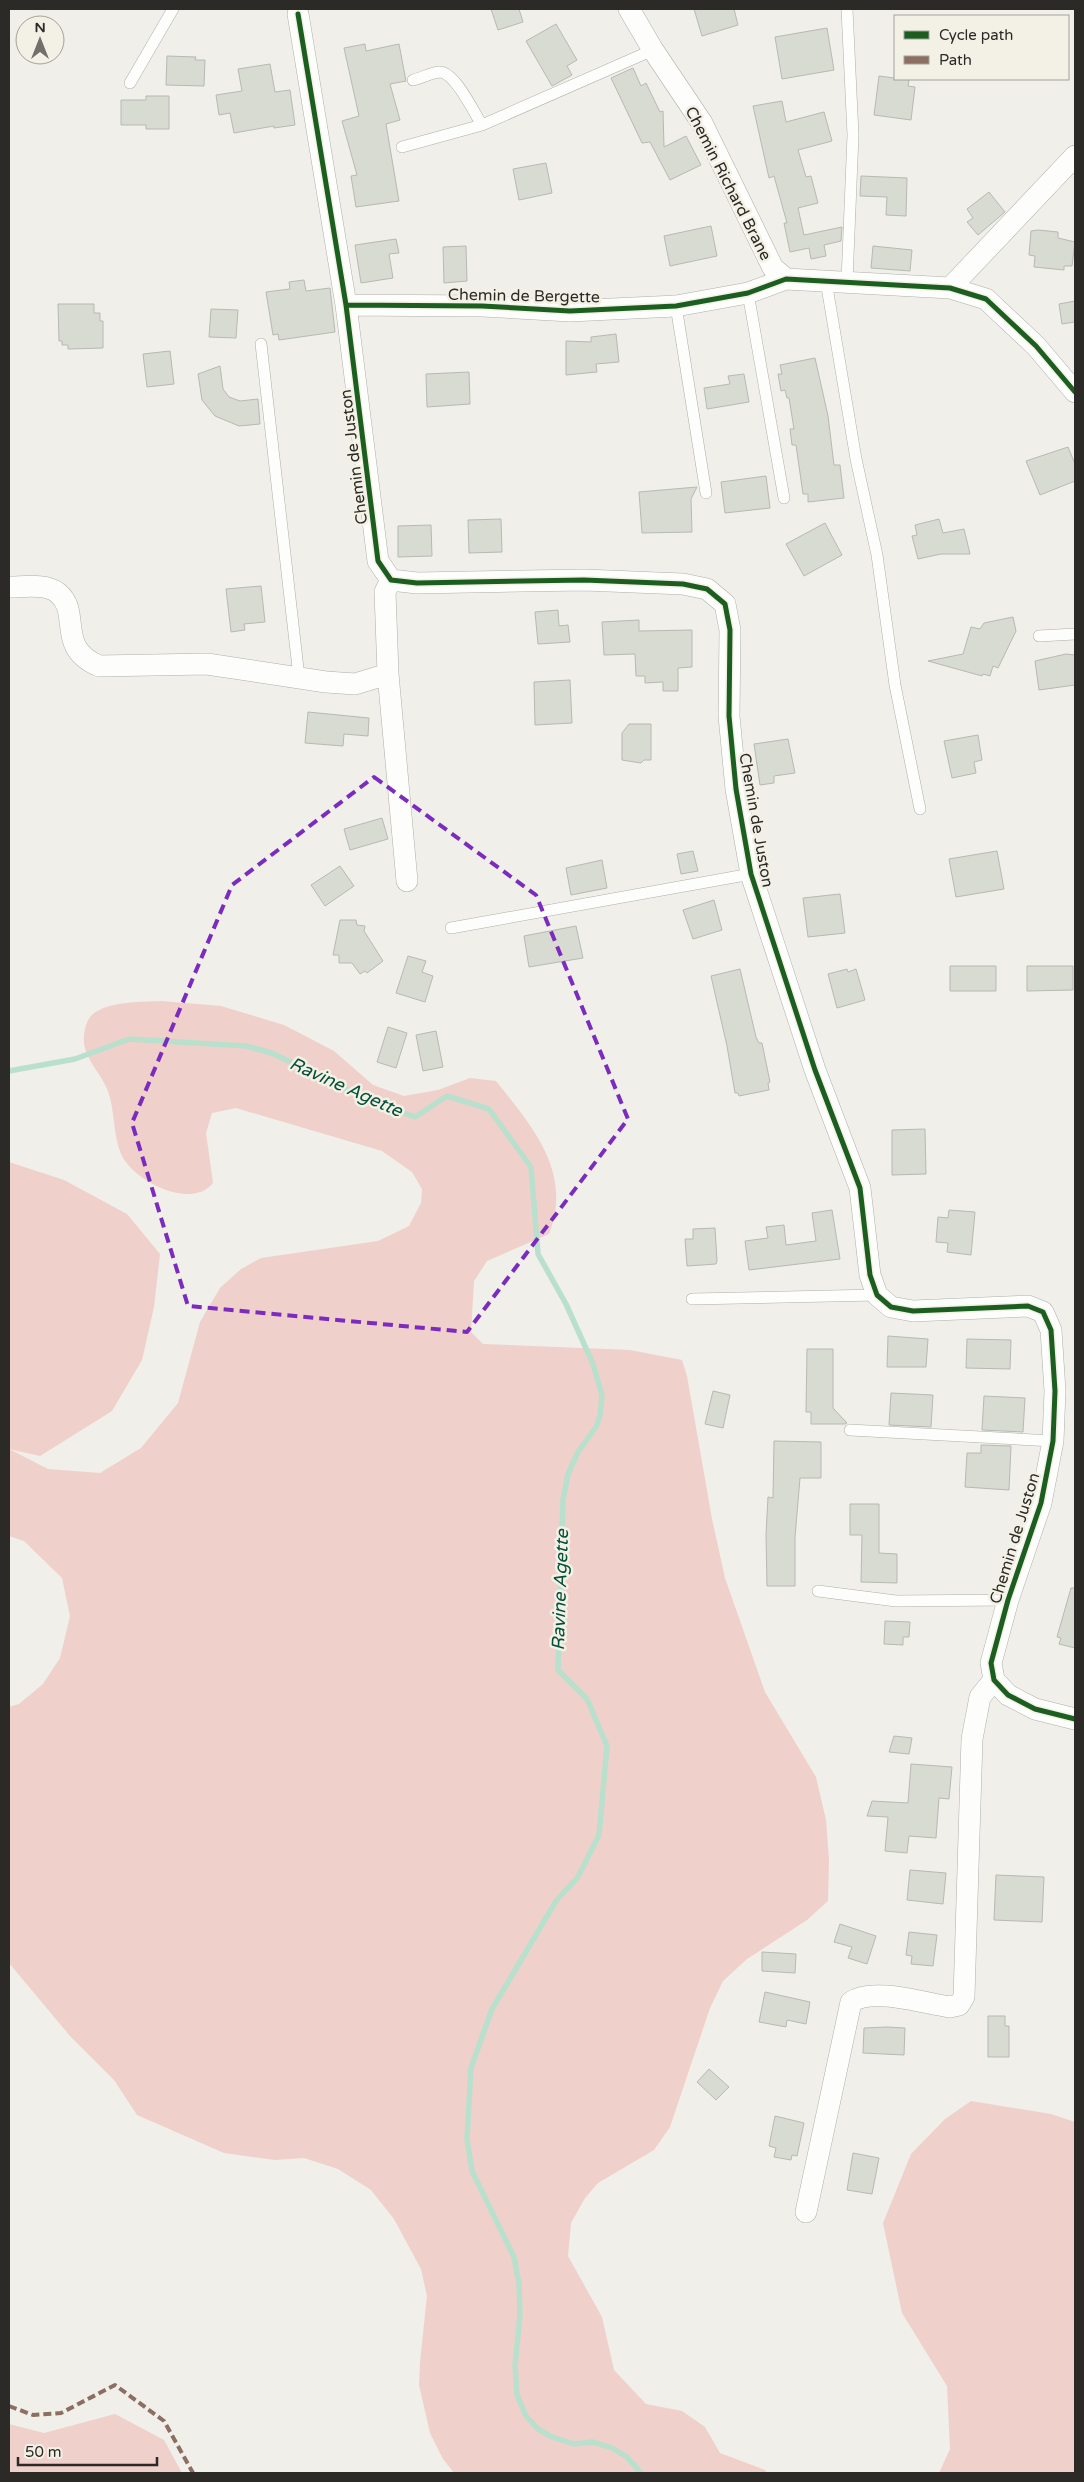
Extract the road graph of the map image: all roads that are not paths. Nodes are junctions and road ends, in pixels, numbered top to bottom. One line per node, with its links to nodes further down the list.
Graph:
1 (173, 9): 7 (lane)
2 (629, 9): 5 (street, Chemin Richard Brane)
3 (847, 9): 13 (lane)
4 (292, 12): 16 (street, Chemin de Juston)
5 (653, 50): 8 (lane); 11 (street, Chemin Richard Brane)
6 (413, 80): 8 (lane)
7 (130, 83)
8 (482, 125): 9 (lane)
9 (402, 147)
10 (1075, 156): 14 (street)
11 (786, 279): 12 (street, Chemin de Bergette); 15 (street, Chemin de Bergette)
12 (826, 281): 13 (street, Chemin de Bergette); 28 (lane)
13 (847, 282): 14 (street, Chemin de Bergette)
14 (950, 288): 19 (street, Chemin de Bergette)
15 (748, 292): 17 (street, Chemin de Bergette); 21 (lane)
16 (346, 305): 17 (street, Chemin de Bergette); 22 (street, Chemin de Juston)
17 (676, 306): 20 (lane)
18 (261, 344): 27 (lane)
19 (1075, 392)
20 (706, 493)
21 (784, 498)
22 (391, 580): 26 (street); 29 (street, Chemin de Juston)
23 (9, 587): 27 (street)
24 (1075, 634): 25 (lane)
25 (1039, 636)
26 (388, 674): 27 (street); 30 (street)
27 (299, 677)
28 (920, 809)
29 (750, 874): 31 (lane); 32 (street, Chemin de Juston)
30 (406, 881)
31 (451, 928)
32 (877, 1295): 33 (lane); 35 (street, Chemin de Juston)
33 (692, 1299)
34 (850, 1430): 35 (lane)
35 (1054, 1441): 37 (street, Chemin de Juston)
36 (818, 1591): 37 (lane)
37 (1008, 1600): 38 (street, Chemin de Juston)
38 (994, 1680): 39 (street); 40 (street)
39 (1075, 1719)
40 (806, 2212)

